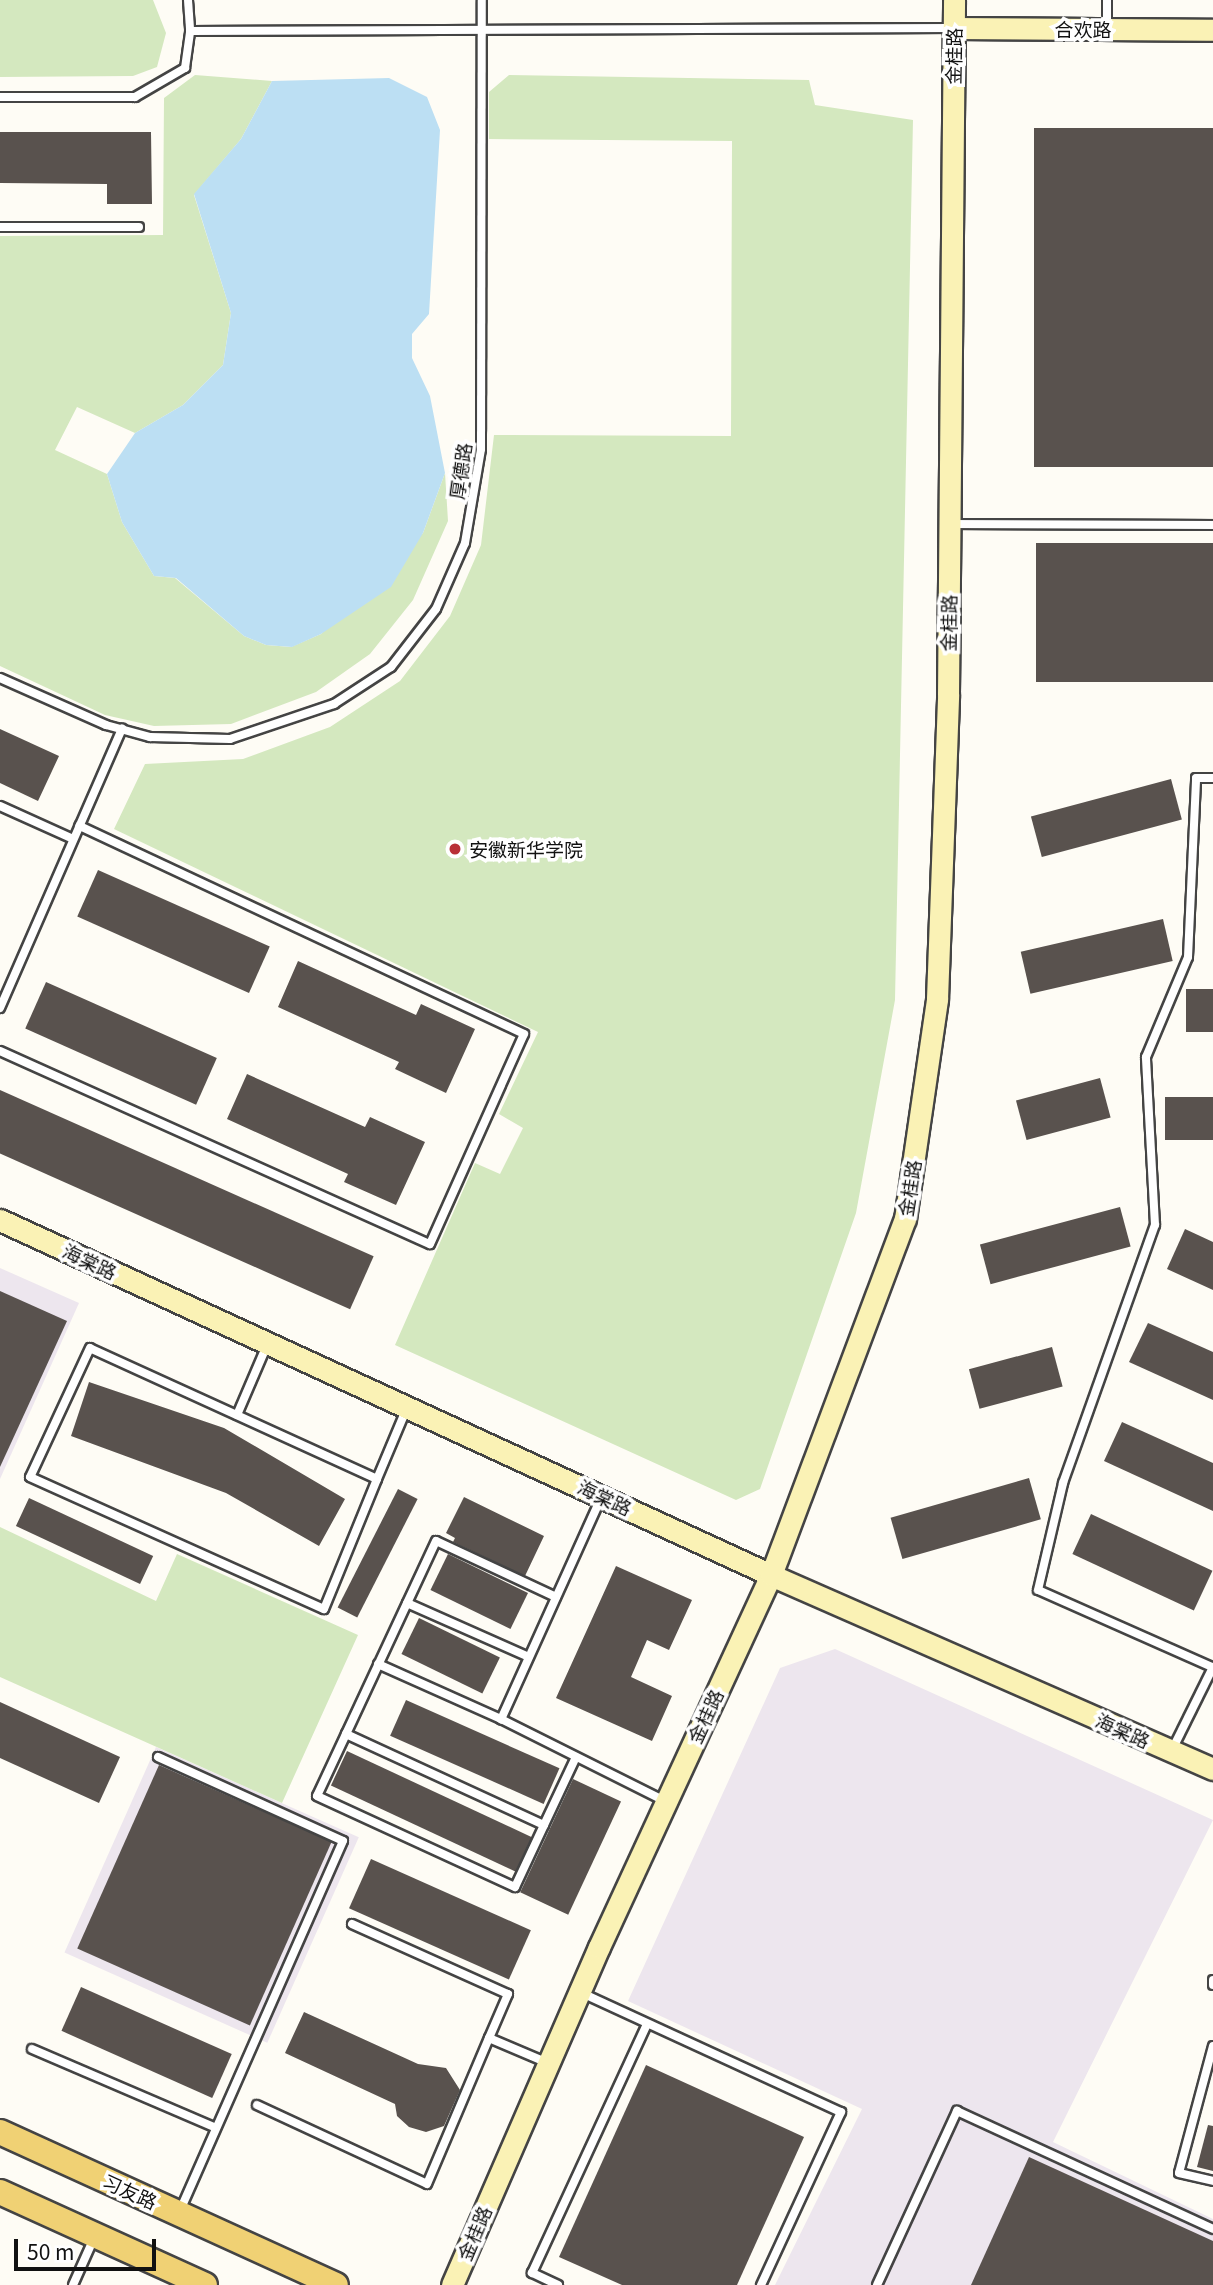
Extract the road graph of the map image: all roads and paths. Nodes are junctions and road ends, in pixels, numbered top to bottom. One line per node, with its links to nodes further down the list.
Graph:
1 (188, 0): 8 (lane)
2 (482, 0): 9 (lane, 厚德路)
3 (954, 0): 5 (street, 金桂路)
4 (1107, 0): 6 (lane)
5 (954, 29): 6 (street, 合欢路); 9 (lane); 13 (street, 金桂路)
6 (1107, 29): 7 (street, 合欢路)
7 (1213, 30)
8 (190, 31): 9 (lane); 10 (lane)
9 (482, 32): 16 (lane, 厚德路)
10 (0, 97)
11 (0, 227): 12 (lane)
12 (139, 227)
13 (949, 524): 14 (lane); 29 (street, 金桂路)
14 (1213, 525)
15 (0, 678): 16 (lane, 厚德路)
16 (122, 729): 19 (lane)
17 (1213, 778): 34 (lane)
18 (0, 806): 20 (lane)
19 (79, 826): 20 (lane); 22 (lane)
20 (73, 839): 21 (lane)
21 (0, 1008)
22 (0, 1051)
23 (0, 1220): 24 (street, 海棠路)
24 (268, 1343): 25 (street, 海棠路); 26 (lane)
25 (407, 1407): 27 (lane); 28 (street, 海棠路)
26 (237, 1415): 27 (lane); 27 (lane)
27 (377, 1479)
28 (602, 1495): 29 (street, 海棠路); 30 (lane)
29 (771, 1575): 37 (street, 海棠路); 41 (street, 金桂路)
30 (556, 1597): 31 (lane); 32 (lane)
31 (407, 1602): 32 (lane); 33 (lane)
32 (529, 1657): 35 (lane)
33 (378, 1664): 35 (lane); 36 (lane)
34 (1213, 1667): 37 (lane)
35 (501, 1719): 38 (lane)
36 (345, 1734): 42 (lane); 42 (lane)
37 (1172, 1751): 40 (street, 海棠路)
38 (576, 1756): 41 (lane); 42 (lane)
39 (159, 1757): 51 (lane)
40 (1213, 1769)
41 (665, 1801): 44 (street, 金桂路)
42 (544, 1825)
43 (352, 1924): 46 (lane)
44 (579, 1991): 45 (lane); 49 (street, 金桂路)
45 (647, 2024): 62 (lane); 63 (lane)
46 (489, 2038): 49 (lane); 50 (lane)
47 (1213, 2046): 53 (lane)
48 (32, 2049): 51 (lane)
49 (548, 2063): 61 (street, 金桂路)
50 (257, 2105)
51 (216, 2128): 55 (lane)
52 (0, 2132): 55 (main road, 习友路)
53 (1213, 2181)
54 (0, 2192): 57 (main road)
55 (179, 2213): 60 (main road, 习友路)
56 (1213, 2229): 64 (lane)
57 (95, 2235): 58 (lane); 59 (main road)
58 (73, 2285)
59 (205, 2285)
60 (336, 2285)
61 (452, 2285)
62 (558, 2285)
63 (761, 2285)
64 (877, 2285)

